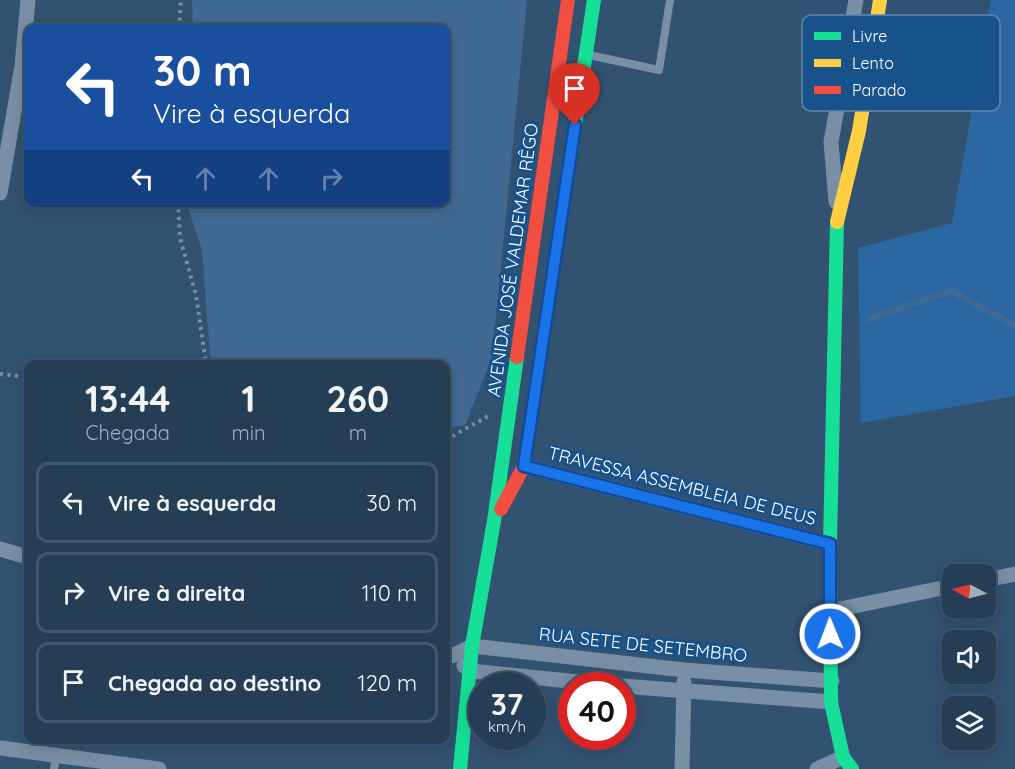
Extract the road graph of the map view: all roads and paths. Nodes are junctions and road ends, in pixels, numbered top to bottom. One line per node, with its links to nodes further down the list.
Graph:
1 (28, 0): 8 (street)
2 (181, 0): 9 (path)
3 (568, 0): 11 (street, AVENIDA JOSÉ VALDEMAR RÊGO)
4 (594, 0): 12 (street)
5 (670, 0): 12 (lane)
6 (854, 6): 7 (street)
7 (878, 8)
8 (26, 24)
9 (179, 24)
10 (24, 44): 15 (street)
11 (560, 52): 12 (street); 22 (street, AVENIDA JOSÉ VALDEMAR RÊGO)
12 (586, 54): 21 (street)
13 (836, 111): 17 (street)
14 (863, 111): 17 (street)
15 (0, 193)
16 (178, 207): 18 (path)
17 (837, 217): 23 (street)
18 (205, 360)
19 (0, 374): 20 (path)
20 (24, 376)
21 (524, 466): 22 (street); 23 (street, TRAVESSA ASSEMBLEIA DE DEUS)
22 (494, 521): 30 (street, AVENIDA JOSÉ VALDEMAR RÊGO)
23 (830, 544): 29 (street)
24 (0, 549): 25 (street)
25 (24, 555)
26 (1015, 574): 27 (street)
27 (996, 578)
28 (942, 588): 29 (street)
29 (830, 611): 36 (street)
30 (472, 646): 31 (street); 33 (street, RUA SETE DE SETEMBRO); 34 (street, AVENIDA JOSÉ VALDEMAR RÊGO)
31 (450, 655)
32 (450, 656): 34 (street)
33 (684, 670): 36 (street, RUA SETE DE SETEMBRO); 38 (street)
34 (471, 671): 35 (street); 44 (street, AVENIDA JOSÉ VALDEMAR RÊGO)
35 (558, 680)
36 (831, 681): 39 (street)
37 (636, 687): 38 (street)
38 (684, 692): 39 (street); 45 (street)
39 (831, 702): 42 (street)
40 (0, 748): 41 (street)
41 (55, 762): 43 (street)
42 (848, 763): 46 (street)
43 (159, 769)
44 (460, 769)
45 (682, 769)
46 (818, 769)

